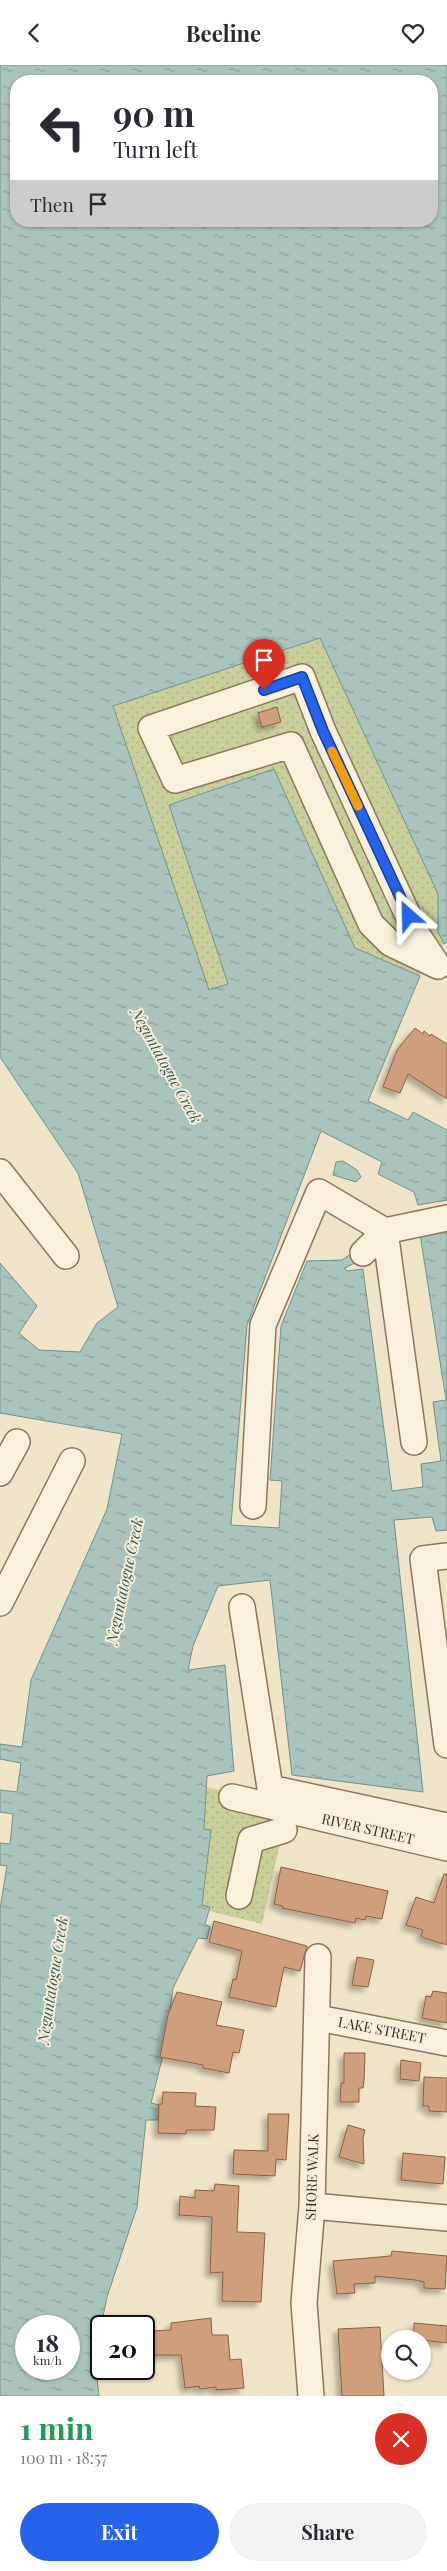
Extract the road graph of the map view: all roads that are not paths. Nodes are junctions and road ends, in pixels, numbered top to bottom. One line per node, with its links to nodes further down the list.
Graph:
1 (323, 731): 2 (street); 2 (street); 3 (street)
2 (291, 745): 3 (street)
3 (442, 969)
4 (0, 1172): 8 (street)
5 (447, 1218): 6 (street)
6 (385, 1231): 7 (street); 10 (street); 13 (street)
7 (362, 1253)
8 (66, 1256)
9 (17, 1442): 12 (street)
10 (414, 1442)
11 (72, 1461): 15 (street)
12 (0, 1473)
13 (253, 1505)
14 (447, 1556): 17 (street)
15 (0, 1603)
16 (242, 1607): 20 (street)
17 (447, 1745)
18 (232, 1797): 19 (street, RIVER STREET)
19 (285, 1826): 21 (street, RIVER STREET); 22 (street)
20 (447, 1826)
21 (447, 1848)
22 (239, 1896)
23 (318, 1957): 24 (street, SHORE WALK)
24 (318, 2018): 25 (street, LAKE STREET); 26 (street, SHORE WALK)
25 (447, 2043)
26 (312, 2206): 27 (street); 28 (street, SHORE WALK)
27 (447, 2218)
28 (311, 2396)

